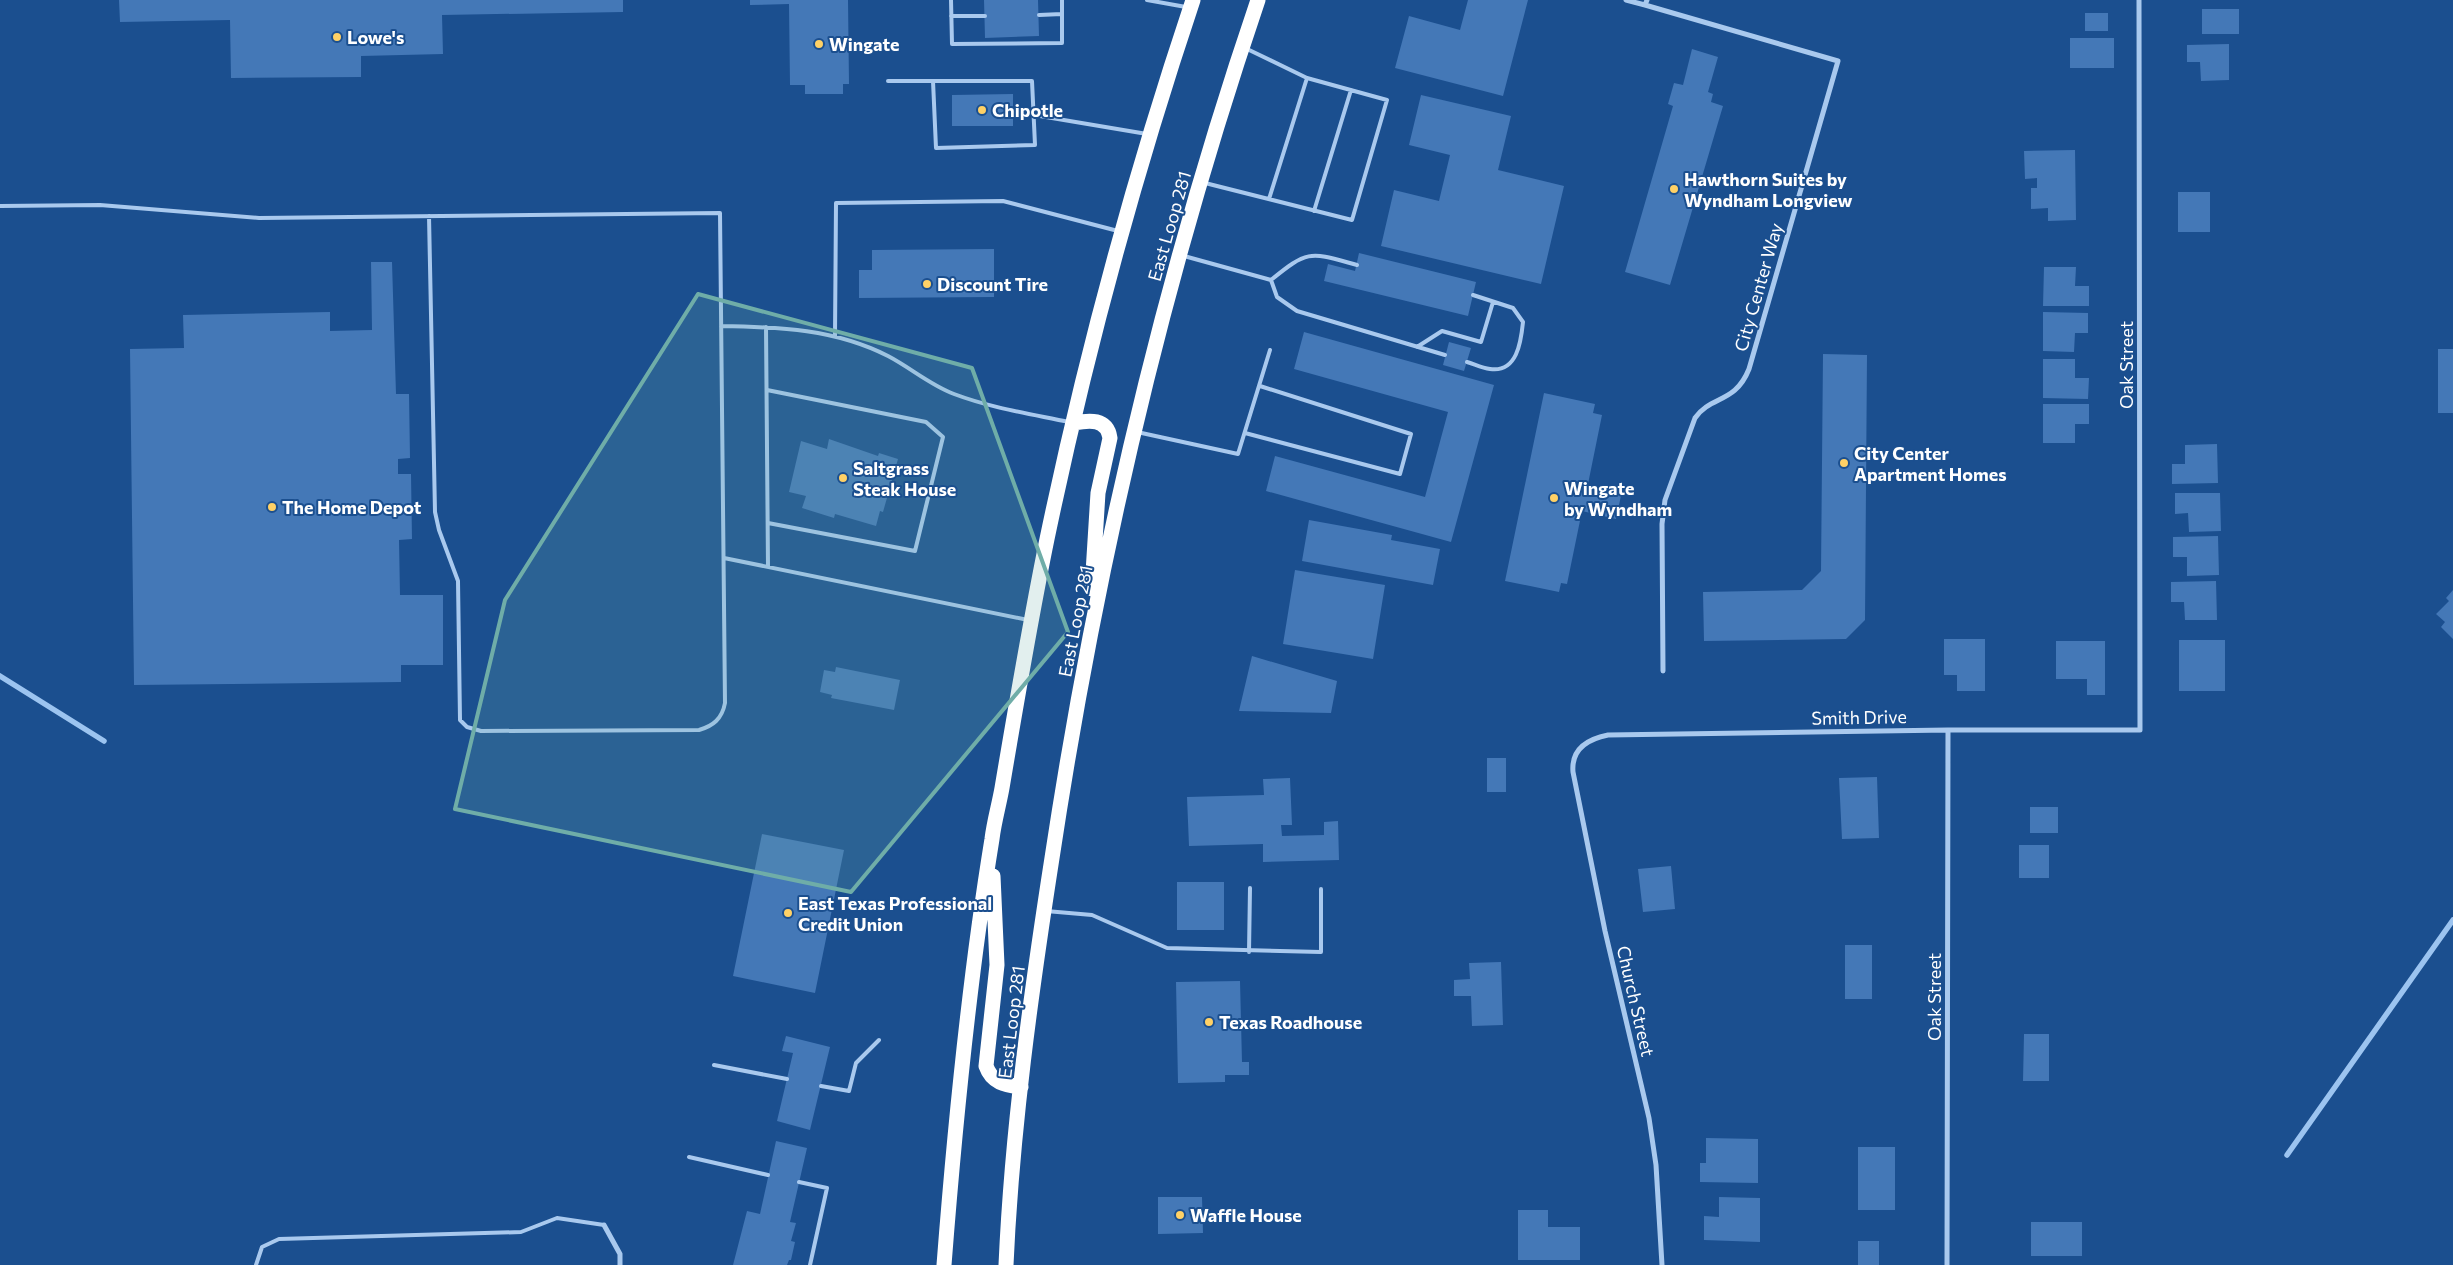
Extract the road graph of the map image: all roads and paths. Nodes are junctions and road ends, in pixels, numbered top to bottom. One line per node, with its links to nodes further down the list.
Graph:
1 (951, 0): 11 (lane)
2 (1062, 0): 9 (lane)
3 (1147, 0): 8 (lane)
4 (1258, 0): 13 (highway, East Loop 281)
5 (1626, 0): 7 (street)
6 (2139, 0): 50 (street, Oak Street)
7 (1646, 3): 48 (street, City Center Way)
8 (1192, 4): 19 (highway)
9 (1062, 14): 10 (lane); 11 (lane)
10 (1039, 15)
11 (952, 16): 12 (lane)
12 (985, 16)
13 (1242, 47): 14 (lane); 20 (highway, East Loop 281)
14 (1306, 78): 17 (lane); 21 (lane)
15 (888, 81): 16 (lane)
16 (933, 81): 18 (lane); 18 (lane)
17 (1351, 90): 23 (lane); 23 (lane)
18 (1034, 114): 19 (lane)
19 (1151, 134): 25 (highway)
20 (1200, 182): 21 (lane); 26 (highway, East Loop 281)
21 (1269, 199): 23 (lane)
22 (0, 206): 24 (lane)
23 (1314, 211)
24 (429, 216): 31 (lane); 44 (lane)
25 (1123, 232): 33 (lane); 40 (highway)
26 (1179, 255): 28 (lane); 41 (highway, East Loop 281)
27 (1357, 265): 28 (lane)
28 (1271, 280): 34 (lane)
29 (1473, 296): 30 (lane)
30 (1493, 302): 34 (lane); 37 (lane)
31 (722, 326): 32 (lane); 44 (lane)
32 (766, 327): 33 (lane); 39 (lane)
33 (835, 336): 40 (lane)
34 (1418, 347): 36 (lane)
35 (1270, 350): 38 (lane)
36 (1445, 355)
37 (1467, 362)
38 (1260, 386): 42 (lane); 42 (lane)
39 (767, 390): 43 (lane); 43 (lane)
40 (1074, 423): 46 (highway); 47 (highway)
41 (1135, 432): 42 (lane); 47 (highway, East Loop 281)
42 (1245, 433)
43 (768, 523): 45 (lane)
44 (724, 558): 45 (lane)
45 (768, 567): 46 (lane)
46 (1031, 620): 52 (highway)
47 (1089, 641): 55 (highway, East Loop 281)
48 (1663, 671)
49 (1948, 730): 50 (street, Smith Drive); 51 (street, Smith Drive); 72 (street, Oak Street)
50 (2140, 730)
51 (1581, 747): 71 (street, Church Street)
52 (992, 837): 61 (highway); 69 (highway)
53 (1250, 888): 56 (lane)
54 (1321, 889): 56 (lane)
55 (1044, 910): 56 (lane); 61 (highway, East Loop 281)
56 (1249, 952)
57 (879, 1040): 60 (lane)
58 (714, 1065): 59 (lane)
59 (787, 1079)
60 (821, 1086)
61 (1021, 1086): 70 (highway, East Loop 281)
62 (689, 1158): 63 (lane)
63 (768, 1175)
64 (799, 1182): 68 (lane)
65 (604, 1225): 66 (lane); 67 (street)
66 (256, 1265)
67 (620, 1265)
68 (810, 1265)
69 (944, 1265)
70 (1006, 1265)
71 (1662, 1265)
72 (1947, 1265)

